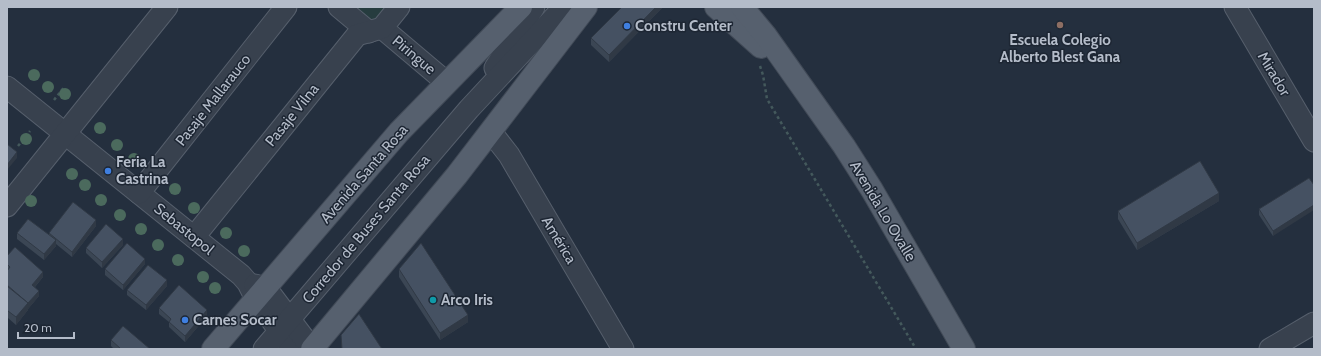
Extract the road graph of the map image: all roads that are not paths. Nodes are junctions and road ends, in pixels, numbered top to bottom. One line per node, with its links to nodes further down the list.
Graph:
1 (167, 7): 18 (street)
2 (286, 7): 20 (street, Pasaje Mallarauco)
3 (338, 7): 12 (street, Piringue)
4 (399, 7): 12 (street, Pasaje Vilna)
5 (521, 7): 14 (main road, Avenida Santa Rosa)
6 (534, 7): 16 (street, Corredor de Buses Santa Rosa)
7 (564, 7): 16 (street, Corredor de Buses Santa Rosa)
8 (586, 7): 17 (main road)
9 (716, 7): 13 (main road, Avenida Lo Ovalle)
10 (742, 7): 13 (main road, Avenida Lo Ovalle)
11 (1235, 7): 19 (street, Mirador)
12 (376, 30): 14 (street, Piringue); 22 (street, Pasaje Vilna)
13 (795, 77): 31 (main road, Avenida Lo Ovalle)
14 (446, 82): 23 (main road, Avenida Santa Rosa)
15 (7, 87): 18 (street, Sebastopol)
16 (469, 109): 25 (street, Corredor de Buses Santa Rosa)
17 (491, 132): 29 (main road); 30 (street, América)
18 (65, 133): 20 (street, Sebastopol); 21 (street)
19 (1314, 141)
20 (139, 193): 22 (street, Sebastopol)
21 (7, 206)
22 (194, 237): 23 (street, Sebastopol)
23 (257, 290): 25 (street, Sebastopol); 26 (main road, Avenida Santa Rosa)
24 (1314, 323): 32 (street)
25 (285, 324): 27 (street, Corredor de Buses Santa Rosa); 28 (street, Sebastopol); 29 (street, Sebastopol)
26 (213, 349)
27 (264, 349)
28 (293, 349)
29 (312, 349)
30 (623, 349)
31 (964, 349)
32 (1270, 349)

